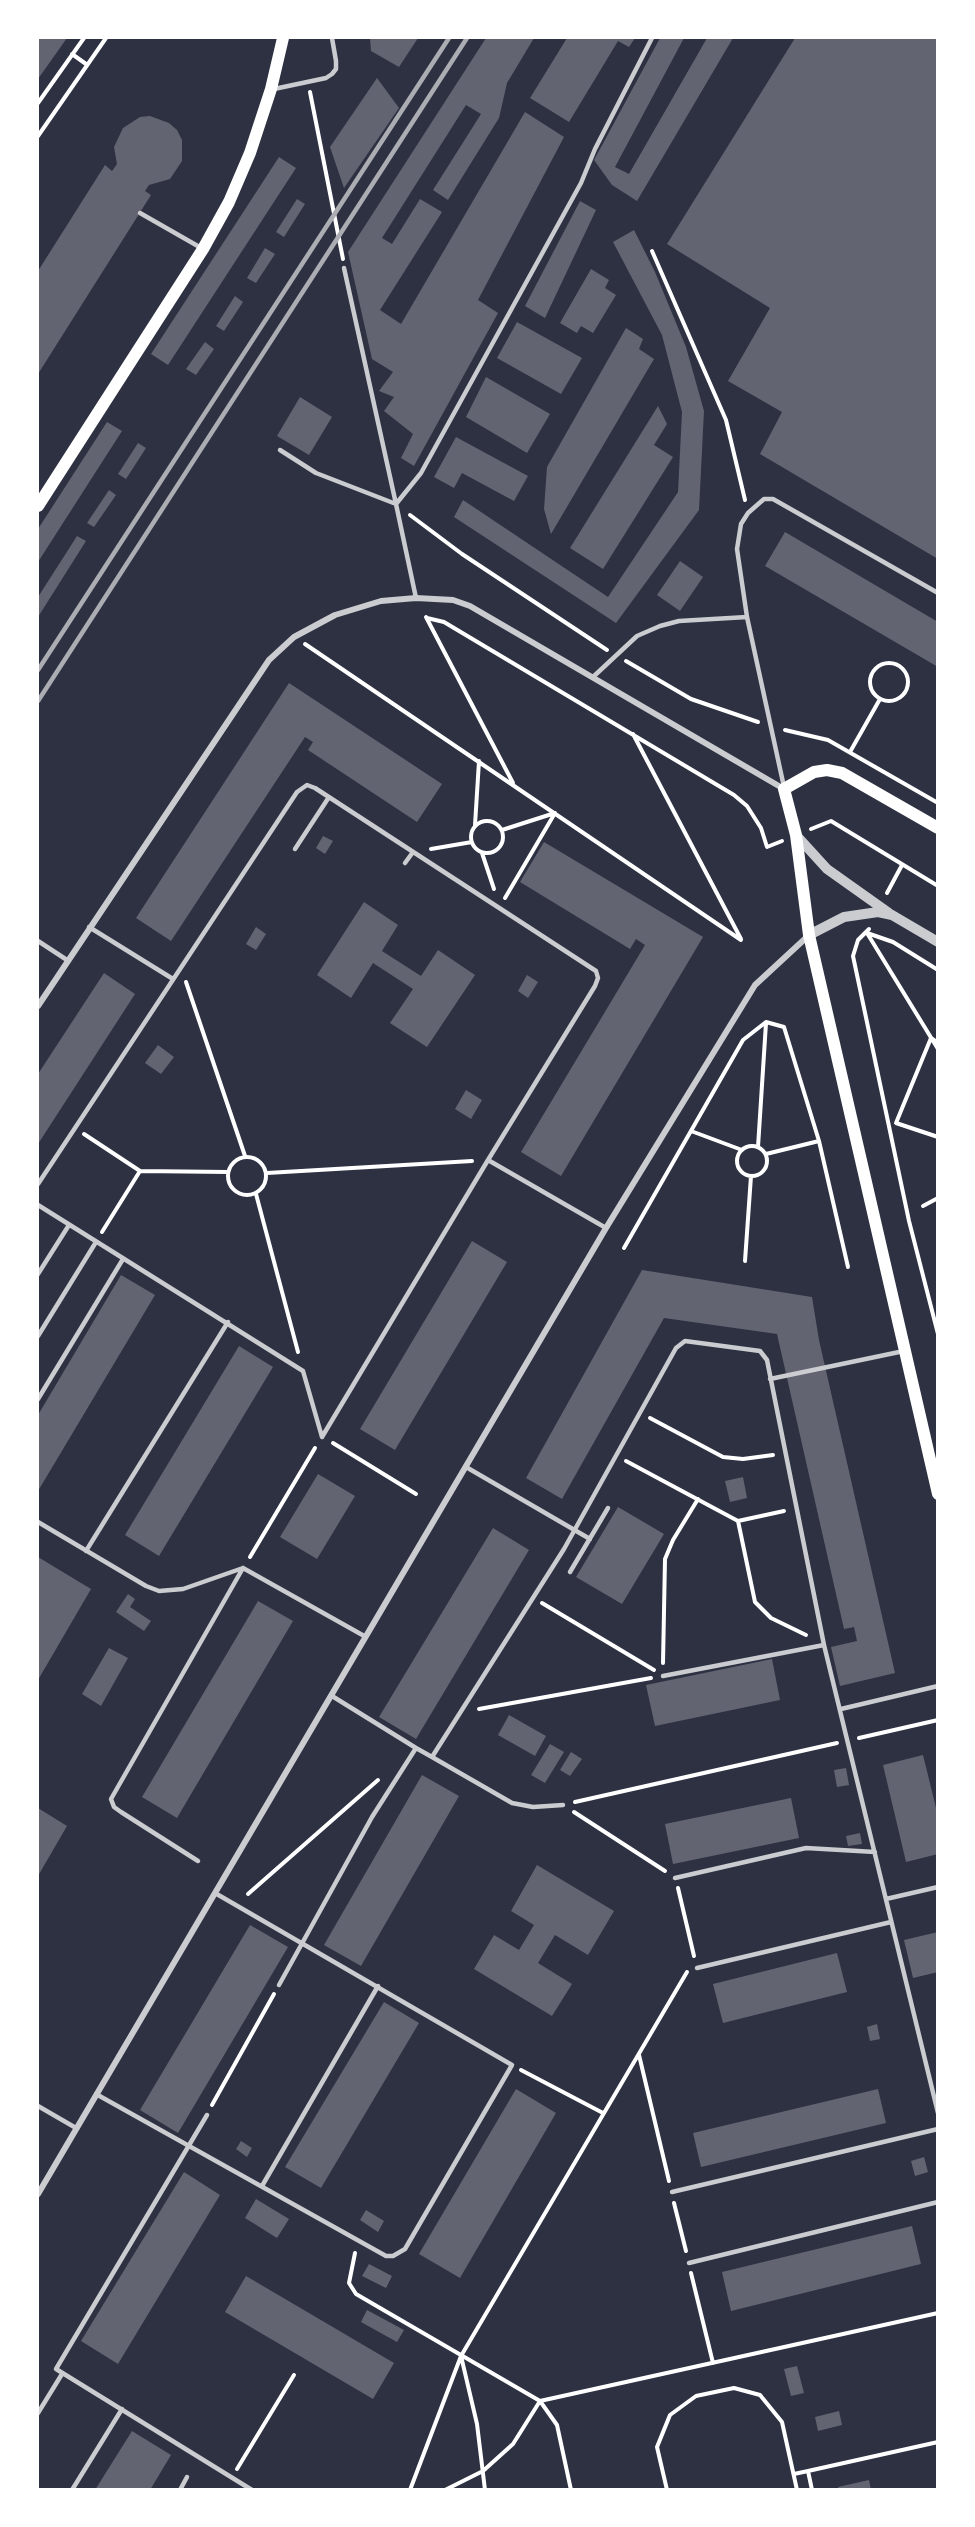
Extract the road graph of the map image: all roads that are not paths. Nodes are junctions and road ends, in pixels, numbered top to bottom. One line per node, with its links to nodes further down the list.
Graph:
1 (283, 38): 4 (main road)
2 (332, 38): 4 (lane)
3 (652, 38): 9 (lane)
4 (271, 89): 6 (main road)
5 (140, 213): 6 (lane)
6 (203, 249): 10 (main road)
7 (344, 268): 9 (lane)
8 (280, 450): 9 (lane)
9 (396, 504): 12 (lane)
10 (38, 506)
11 (938, 593): 13 (lane)
12 (416, 598): 14 (street); 23 (street)
13 (747, 617): 14 (lane); 15 (lane)
14 (593, 676): 15 (street)
15 (784, 789): 17 (main road); 18 (main road)
16 (329, 797): 19 (lane); 20 (lane); 28 (lane)
17 (938, 828)
18 (796, 835): 22 (street); 24 (main road)
19 (295, 849)
20 (412, 852): 21 (lane); 30 (lane)
21 (405, 863)
22 (892, 915): 24 (street); 26 (street)
23 (89, 927): 27 (street); 28 (lane)
24 (809, 934): 34 (street); 40 (main road)
25 (38, 941): 27 (lane)
26 (938, 942)
27 (67, 960): 29 (street)
28 (173, 979): 31 (lane)
29 (38, 1006)
30 (488, 1160): 34 (lane); 38 (lane)
31 (38, 1184)
32 (38, 1205): 33 (lane)
33 (69, 1225): 35 (lane); 37 (lane)
34 (606, 1228): 43 (street)
35 (96, 1242): 36 (lane); 39 (lane)
36 (123, 1259): 38 (lane); 42 (lane)
37 (38, 1275)
38 (228, 1322): 48 (lane)
39 (38, 1336)
40 (904, 1351): 41 (lane); 44 (main road)
41 (770, 1379): 52 (lane); 58 (lane)
42 (38, 1399)
43 (466, 1467): 47 (lane); 51 (street)
44 (938, 1494)
45 (608, 1508): 47 (lane)
46 (38, 1522): 48 (lane)
47 (590, 1539): 50 (lane)
48 (86, 1551): 49 (lane)
49 (243, 1568): 51 (lane); 61 (lane)
50 (570, 1572)
51 (366, 1637): 55 (street)
52 (824, 1645): 53 (lane); 56 (lane)
53 (663, 1676)
54 (938, 1686): 56 (lane)
55 (332, 1696): 57 (lane); 64 (street)
56 (841, 1709): 60 (lane)
57 (416, 1748): 58 (lane); 67 (lane)
58 (432, 1757): 59 (lane)
59 (563, 1805)
60 (875, 1852): 62 (lane); 65 (lane)
61 (198, 1861)
62 (675, 1878)
63 (938, 1887): 65 (lane)
64 (215, 1893): 67 (lane); 71 (street)
65 (886, 1899): 66 (lane)
66 (891, 1922): 68 (lane); 73 (lane)
67 (303, 1943): 69 (lane); 70 (lane)
68 (697, 1968)
69 (279, 1985)
70 (378, 1986): 78 (lane); 78 (lane)
71 (96, 2094): 75 (street); 77 (lane)
72 (38, 2106): 75 (lane)
73 (938, 2113)
74 (207, 2115): 77 (lane)
75 (76, 2128): 80 (street)
76 (938, 2129): 79 (lane)
77 (190, 2146): 78 (lane); 83 (lane)
78 (262, 2186)
79 (672, 2192)
80 (38, 2194)
81 (938, 2202): 82 (lane)
82 (689, 2263)
83 (62, 2374): 84 (lane); 85 (lane)
84 (122, 2409): 87 (lane); 89 (lane)
85 (38, 2413)
86 (187, 2478): 88 (lane)
87 (72, 2490)
88 (180, 2490)
89 (252, 2490)

